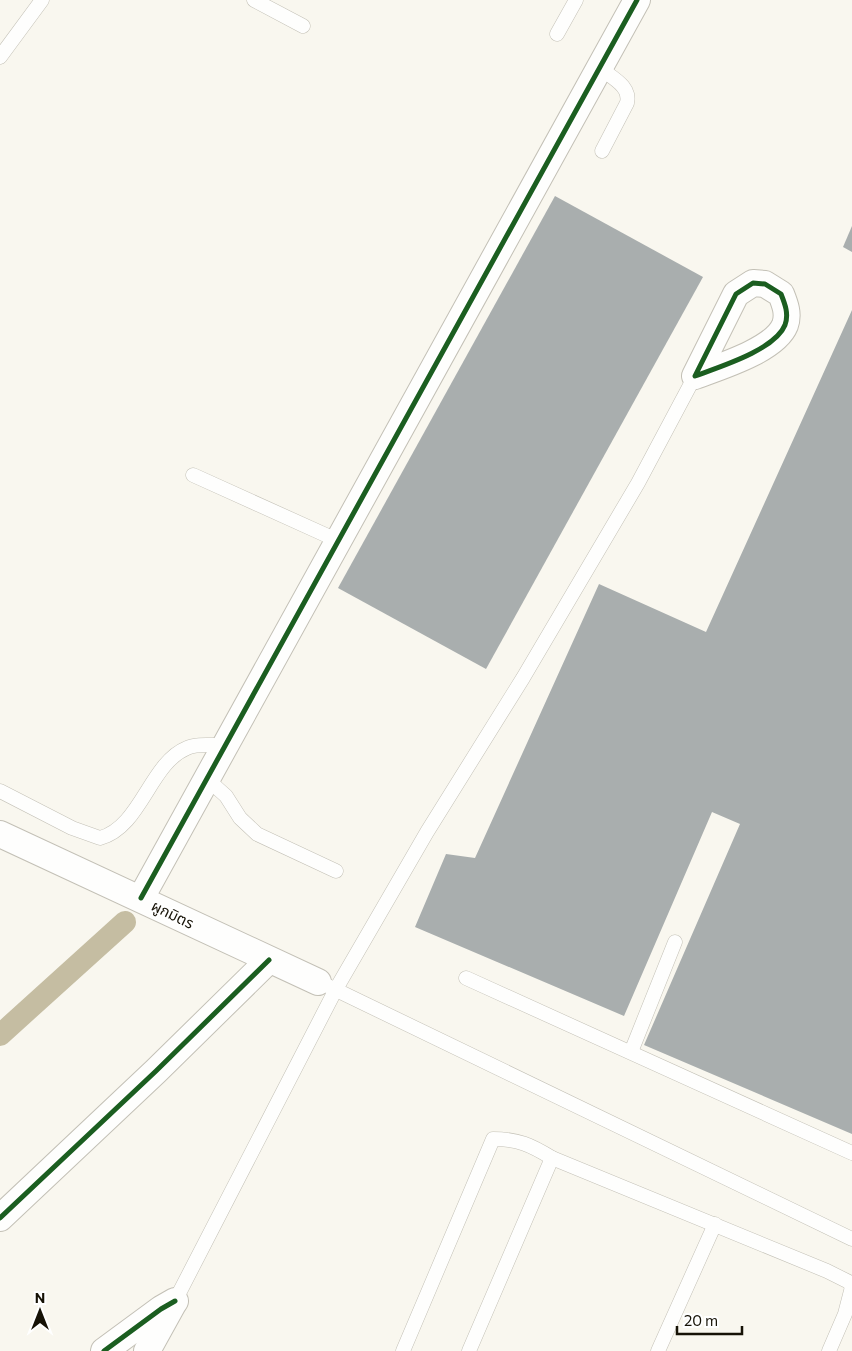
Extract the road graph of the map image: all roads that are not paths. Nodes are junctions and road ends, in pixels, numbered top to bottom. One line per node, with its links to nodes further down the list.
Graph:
1 (42, 0): 7 (lane)
2 (254, 0): 5 (lane)
3 (576, 0): 6 (lane)
4 (637, 0): 8 (street)
5 (303, 26)
6 (556, 34)
7 (0, 57)
8 (600, 68): 9 (lane); 12 (street)
9 (602, 151)
10 (695, 376): 22 (lane)
11 (193, 475): 12 (lane)
12 (339, 541): 13 (street)
13 (226, 745): 14 (street); 15 (lane)
14 (207, 779): 17 (lane); 18 (street)
15 (0, 791)
16 (0, 834): 18 (street, ผูกมิตร)
17 (336, 871)
18 (141, 898): 20 (street, ผูกมิตร)
19 (675, 942): 23 (lane)
20 (269, 960): 22 (street, ผูกมิตร); 26 (street)
21 (466, 978): 23 (lane)
22 (327, 985): 28 (lane); 30 (lane)
23 (631, 1052): 24 (lane)
24 (852, 1153)
25 (552, 1158): 27 (lane); 33 (lane); 34 (lane)
26 (0, 1218)
27 (715, 1224): 29 (lane); 35 (lane)
28 (852, 1239)
29 (852, 1287): 36 (lane)
30 (175, 1301): 31 (street); 32 (street)
31 (104, 1351)
32 (147, 1351)
33 (403, 1351)
34 (469, 1351)
35 (658, 1351)
36 (829, 1351)

